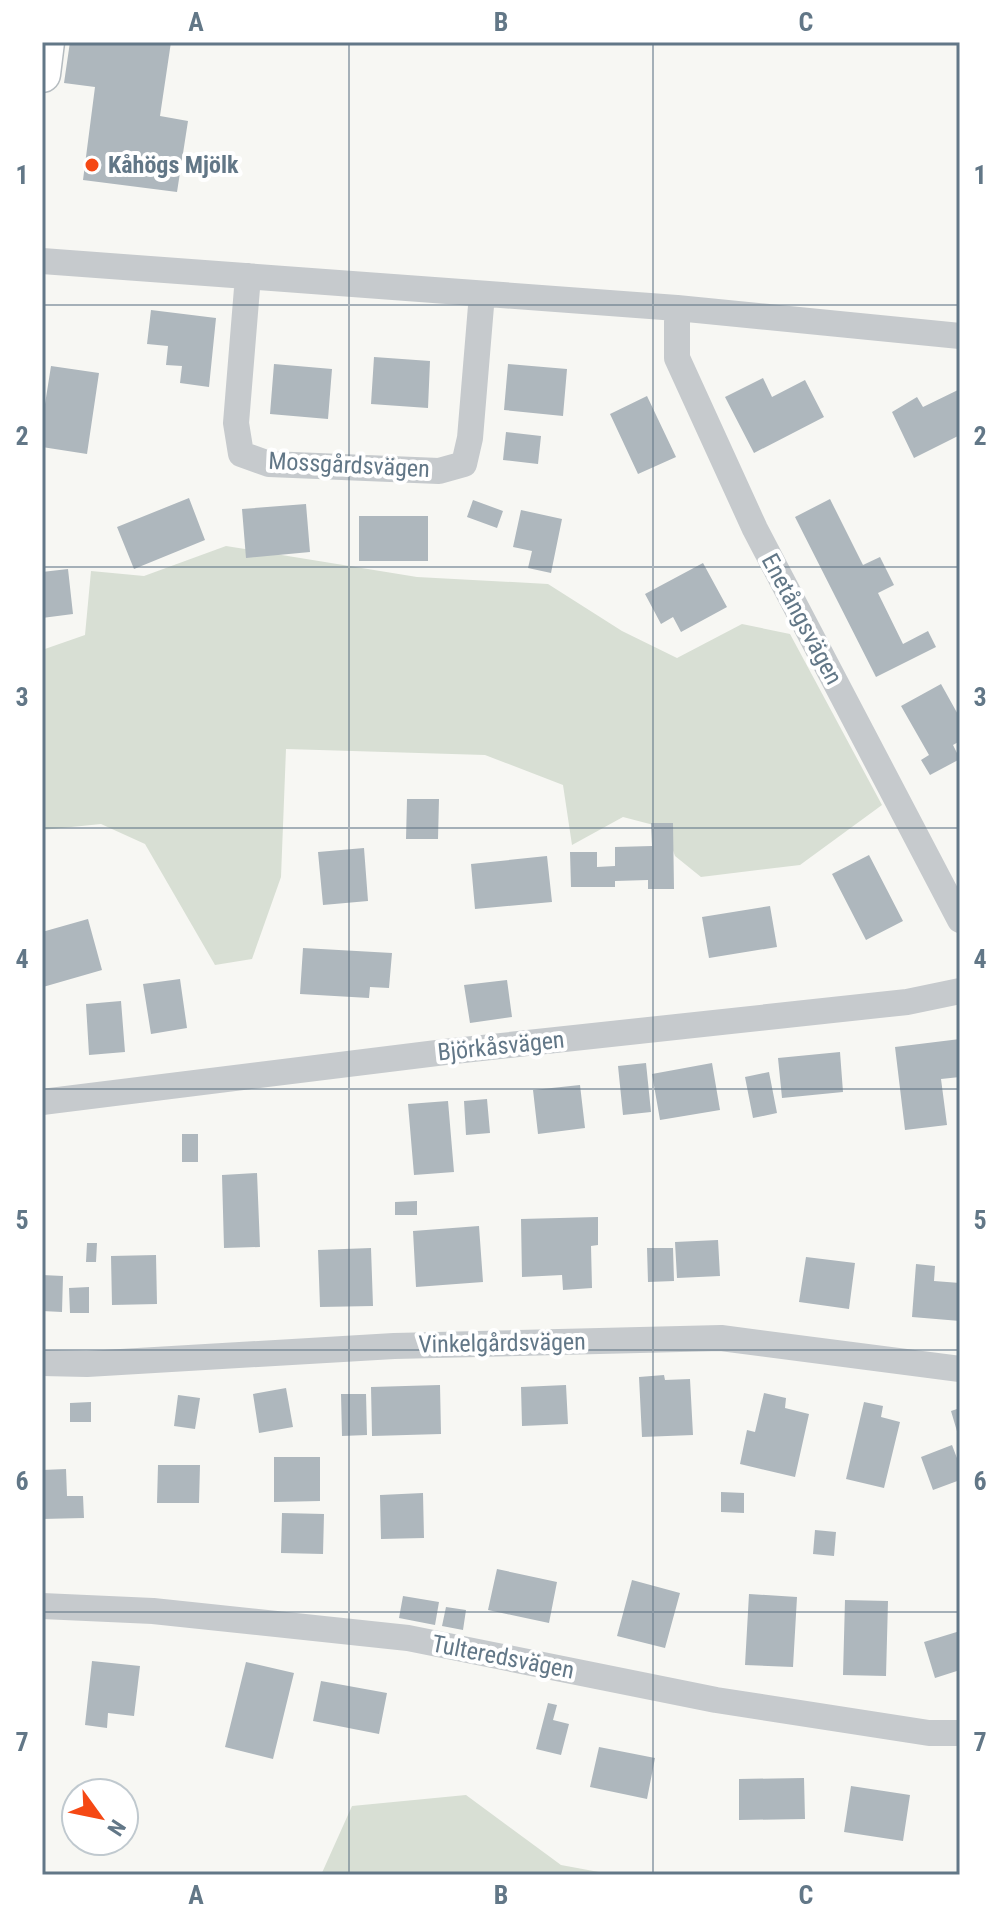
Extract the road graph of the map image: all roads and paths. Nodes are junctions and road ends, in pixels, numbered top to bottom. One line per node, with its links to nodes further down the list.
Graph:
1 (46, 42): 2 (street)
2 (42, 74)
3 (42, 261): 4 (street)
4 (248, 276): 5 (street); 5 (street, Mossgårdsvägen)
5 (482, 294): 6 (street)
6 (677, 308): 7 (street); 8 (street, Enetångsvägen)
7 (960, 336)
8 (960, 920)
9 (960, 991): 10 (street, Björkåsvägen)
10 (42, 1102)
11 (42, 1363): 12 (street, Vinkelgårdsvägen)
12 (960, 1369)
13 (42, 1606): 14 (street, Tulteredsvägen)
14 (960, 1733)

